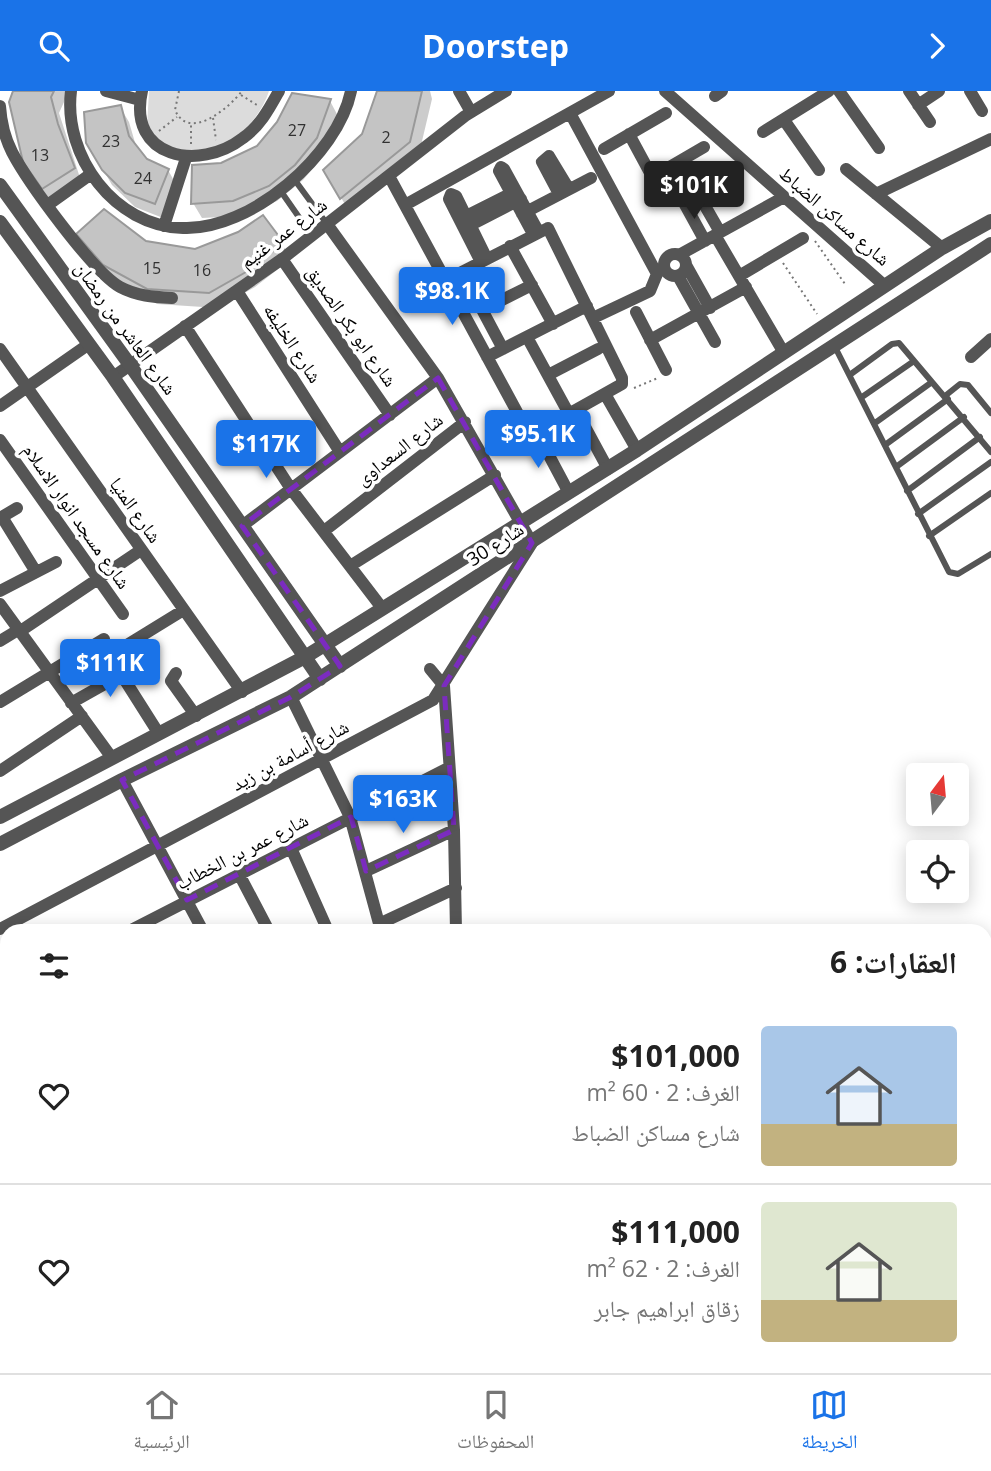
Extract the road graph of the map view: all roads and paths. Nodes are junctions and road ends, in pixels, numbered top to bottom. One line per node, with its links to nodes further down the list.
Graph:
1 (71, 91): 43 (street)
2 (106, 91): 16 (street)
3 (179, 91): 25 (path)
4 (242, 91): 17 (path)
5 (279, 91): 21 (street)
6 (351, 91): 46 (street)
7 (459, 91): 22 (street)
8 (506, 91): 22 (street, شارع عمر غنيم)
9 (609, 91): 23 (street)
10 (665, 91): 51 (street, شارع مساكن الضباط)
11 (829, 91): 27 (street)
12 (839, 91): 35 (street)
13 (909, 91): 18 (street)
14 (939, 91): 18 (street)
15 (971, 91): 20 (street)
16 (141, 95): 32 (street)
17 (240, 95): 21 (path); 26 (path)
18 (918, 105): 28 (street)
19 (0, 106): 54 (street)
20 (982, 111)
21 (268, 112): 37 (street)
22 (471, 112): 44 (street, شارع عمر غنيم)
23 (570, 113): 55 (street); 80 (street)
24 (666, 113): 31 (street)
25 (177, 116): 29 (path); 32 (path)
26 (213, 117): 29 (path); 37 (path)
27 (783, 120): 30 (street); 41 (street)
28 (930, 121)
29 (191, 124): 38 (path)
30 (763, 132)
31 (629, 134): 36 (street); 40 (street)
32 (150, 137): 38 (street)
33 (990, 141): 50 (street)
34 (704, 147): 40 (street)
35 (878, 148)
36 (604, 149)
37 (218, 152): 38 (street)
38 (188, 158): 60 (street)
39 (846, 169): 50 (street)
40 (666, 170): 52 (street)
41 (819, 170)
42 (734, 172): 49 (street)
43 (91, 174): 54 (street); 60 (street)
44 (389, 176): 55 (street); 58 (street, شارع عمر غنيم)
45 (591, 178): 53 (street)
46 (294, 179): 48 (street); 58 (lane)
47 (0, 185): 98 (street, شارع العاشر من رمضان)
48 (280, 190): 57 (lane); 60 (street)
49 (696, 192): 52 (street); 62 (street)
50 (876, 194): 66 (street)
51 (784, 197): 62 (street); 75 (street, شارع مساكن الضباط)
52 (682, 199): 62 (street)
53 (519, 202): 61 (street); 69 (street)
54 (49, 204): 77 (street)
55 (405, 205): 71 (street)
56 (991, 221): 66 (street, شارع 30)
57 (303, 223)
58 (327, 224): 68 (street, شارع عمر غنيم); 103 (street)
59 (1, 226): 89 (street, شارع العاشر من رمضان)
60 (164, 226)
61 (535, 233): 65 (street); 80 (street)
62 (714, 236): 72 (street); 79 (street)
63 (803, 238): 67 (street); 73 (path)
64 (991, 244): 90 (street, شارع 30)
65 (510, 246): 69 (street); 74 (street)
66 (942, 249): 75 (street, شارع 30)
67 (777, 254): 72 (street); 84 (path)
68 (282, 259): 76 (street, شارع عمر غنيم); 113 (street, شارع ابو بكر الصديق)
69 (484, 260): 70 (street)
70 (462, 272): 71 (street); 91 (street)
71 (446, 281): 95 (street)
72 (743, 281): 79 (street); 94 (street)
73 (845, 284)
74 (532, 285): 78 (street); 82 (street)
75 (885, 286): 84 (street, شارع 30)
76 (237, 291): 83 (street, شارع عمر غنيم); 122 (street, شارع الخليفه)
77 (172, 298)
78 (492, 305)
79 (704, 311): 87 (street); 88 (street)
80 (590, 312): 82 (street); 106 (street)
81 (636, 312): 87 (street)
82 (553, 324): 85 (street)
83 (186, 326): 98 (street, شارع عمر غنيم); 128 (street)
84 (825, 326): 94 (street, شارع 30)
85 (527, 337): 91 (street); 101 (street)
86 (991, 339): 96 (street)
87 (650, 340): 99 (street)
88 (715, 342)
89 (89, 344): 102 (street, شارع العاشر من رمضان); 105 (street)
90 (835, 347): 100 (lane); 139 (street, شارع 30)
91 (503, 348): 95 (street)
92 (0, 349): 105 (street, شارع المنيا)
93 (598, 349): 101 (street)
94 (784, 353): 121 (street, شارع 30)
95 (487, 357): 117 (street)
96 (971, 357)
97 (914, 361): 100 (lane); 104 (lane); 108 (lane)
98 (130, 365): 102 (street, شارع عمر غنيم); 136 (street, شارع العاشر من رمضان)
99 (666, 370): 106 (path)
100 (851, 374): 108 (lane)
101 (548, 375): 111 (street)
102 (113, 377): 156 (street, شارع العاشر من رمضان)
103 (438, 378): 113 (street); 115 (street)
104 (932, 382): 109 (lane); 116 (lane)
105 (27, 386): 110 (street); 140 (street, شارع المنيا)
106 (620, 386): 107 (street)
107 (605, 394): 111 (street); 121 (street)
108 (862, 397): 116 (lane)
109 (947, 397): 112 (lane); 114 (lane); 120 (lane)
110 (0, 406)
111 (573, 412): 117 (street); 126 (street)
112 (991, 413)
113 (390, 415): 122 (street)
114 (964, 418): 118 (lane); 125 (lane)
115 (465, 422): 127 (street); 137 (street, شارع السعداوى)
116 (875, 423): 120 (lane)
117 (538, 430): 130 (street)
118 (979, 437): 123 (lane); 129 (lane)
119 (0, 440): 145 (street, شارع مسجد انوار الاسلام)
120 (885, 445): 125 (lane)
121 (638, 450): 126 (street, شارع 30)
122 (340, 452): 128 (street)
123 (991, 452)
124 (991, 462): 133 (lane)
125 (896, 467): 129 (lane)
126 (608, 469): 130 (street, شارع 30)
127 (495, 475): 135 (street); 143 (street)
128 (291, 489): 136 (street); 137 (street)
129 (907, 491): 133 (lane)
130 (569, 493): 135 (street, شارع 30)
131 (991, 493): 138 (lane)
132 (17, 508): 134 (street)
133 (918, 513): 138 (lane)
134 (1, 518): 144 (street)
135 (521, 523): 139 (street); 148 (street, شارع 30)
136 (242, 526): 154 (street, شارع العاشر من رمضان)
137 (324, 531): 143 (street)
138 (929, 536): 141 (lane)
139 (532, 543): 157 (street, شارع 30); 162 (street, شارع أسامة بن زيد)
140 (141, 550): 145 (street); 149 (street, شارع المنيا)
141 (991, 554)
142 (56, 562): 144 (street)
143 (350, 566): 148 (street)
144 (36, 572): 146 (street)
145 (98, 579): 150 (street, شارع مسجد انوار الاسلام); 151 (street)
146 (0, 591)
147 (0, 604): 151 (street)
148 (382, 608): 154 (street, شارع 30)
149 (182, 611): 155 (street); 163 (street, شارع المنيا)
150 (123, 614)
151 (18, 631): 153 (street); 159 (street)
152 (104, 639): 159 (street)
153 (0, 641)
154 (325, 645): 156 (street, شارع 30); 157 (street, شارع العاشر من رمضان)
155 (117, 651)
156 (305, 657): 161 (street, شارع العاشر من رمضان); 163 (street, شارع 30)
157 (340, 666): 161 (street, شارع 30)
158 (430, 669): 162 (street)
159 (48, 671): 165 (street); 166 (street)
160 (176, 673): 168 (street)
161 (320, 679): 164 (street, شارع 30)
162 (444, 686): 171 (street, شارع أسامة بن زيد); 172 (street)
163 (242, 692): 168 (street, شارع 30)
164 (291, 697): 171 (street); 174 (street, شارع 30)
165 (0, 702)
166 (71, 703): 167 (street); 169 (street)
167 (82, 716): 170 (street); 173 (street)
168 (197, 716): 169 (street, شارع 30)
169 (159, 734): 170 (street, شارع 30)
170 (113, 758): 175 (street, شارع 30)
171 (324, 760): 176 (street); 179 (street, شارع أسامة بن زيد)
172 (449, 768): 176 (street, شارع عمر بن الخطاب); 177 (street)
173 (0, 771)
174 (122, 780): 178 (street, شارع 30); 179 (street)
175 (0, 817)
176 (350, 817): 180 (street, شارع عمر بن الخطاب); 181 (street)
177 (454, 830): 181 (street); 183 (street)
178 (0, 844)
179 (158, 845): 184 (street); 185 (street, شارع أسامة بن زيد)
180 (290, 848): 182 (street, شارع عمر بن الخطاب); 189 (street)
181 (366, 871): 190 (street)
182 (239, 874): 184 (street, شارع عمر بن الخطاب); 188 (street)
183 (456, 888): 191 (street); 192 (street)
184 (187, 901): 186 (street, شارع عمر بن الخطاب); 187 (street)
185 (9, 924)
186 (143, 924)
187 (199, 924)
188 (265, 924)
189 (325, 924)
190 (379, 924)
191 (388, 924)
192 (456, 924)

